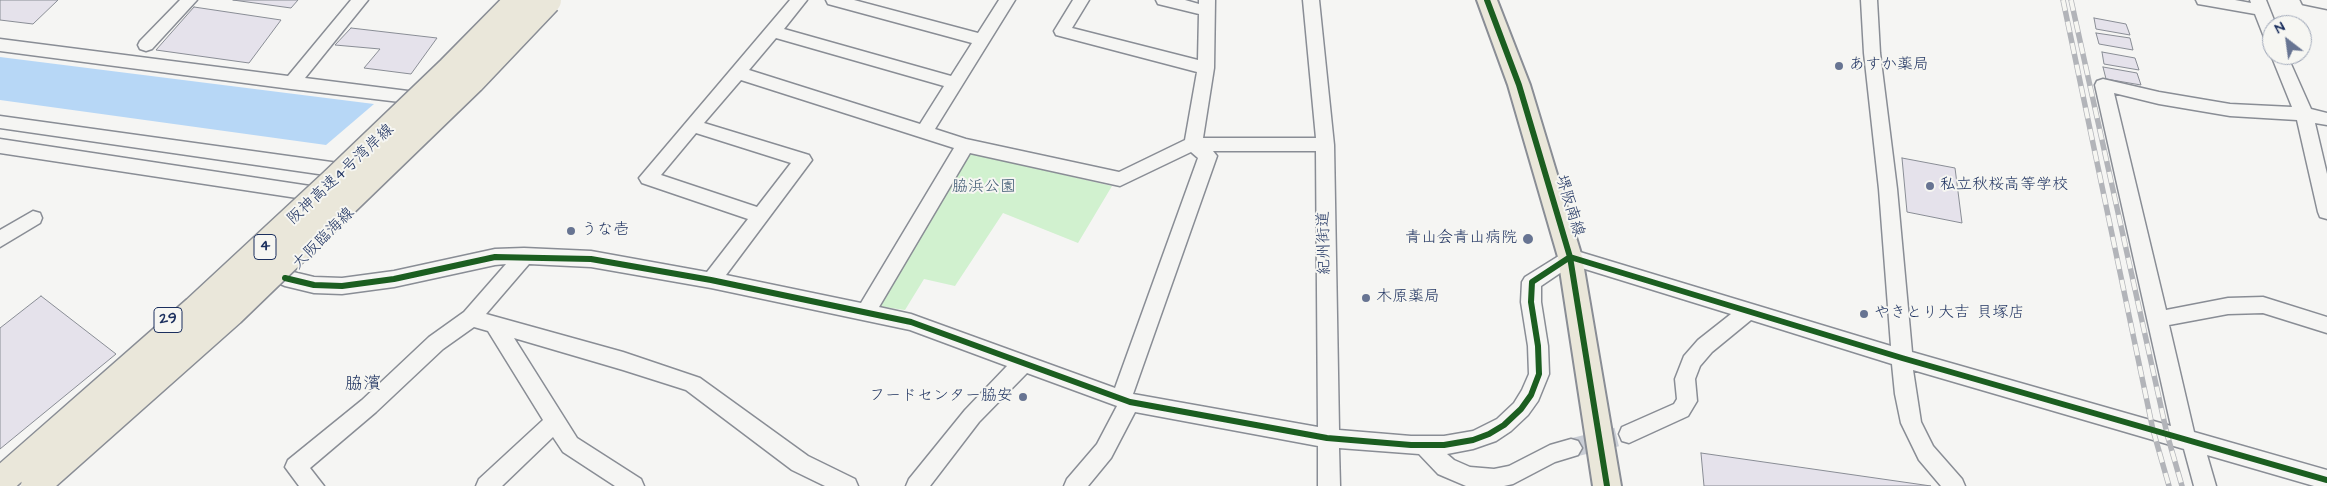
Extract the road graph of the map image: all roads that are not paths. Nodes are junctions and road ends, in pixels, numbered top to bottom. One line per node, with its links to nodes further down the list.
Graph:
1 (188, 0): 23 (street)
2 (360, 0): 27 (street)
3 (505, 0): 29 (main road, 29)
4 (520, 0): 68 (highway, 阪神高速4号湾岸線 / 4, bridge)
5 (547, 0): 70 (highway, 阪神高速4号湾岸線 / 4, bridge)
6 (560, 0): 40 (main road, 大阪臨海線)
7 (799, 0): 20 (street)
8 (834, 0): 21 (street)
9 (1007, 0): 21 (street)
10 (1082, 0): 25 (street)
11 (1164, 0): 18 (street)
12 (1311, 0): 36 (street, 紀州街道)
13 (1487, 0): 48 (main road, 堺阪南線)
14 (1869, 0): 57 (street)
15 (2204, 0): 19 (street)
16 (2309, 0): 17 (street)
17 (2327, 4)
18 (1207, 5): 25 (street)
19 (2260, 5)
20 (773, 31): 26 (street); 28 (street)
21 (981, 40): 28 (street)
22 (0, 45): 27 (street)
23 (146, 45)
24 (2283, 65): 30 (street)
25 (1206, 68): 35 (street)
26 (739, 73): 33 (street); 34 (street)
27 (291, 83): 29 (street)
28 (954, 83): 34 (street)
29 (408, 97): 39 (main road, 29)
30 (2304, 114): 31 (street); 43 (street); 54 (street)
31 (2327, 119)
32 (0, 122): 39 (street)
33 (693, 126): 44 (street); 44 (street)
34 (925, 131): 38 (street)
35 (1193, 144): 36 (street); 38 (street); 59 (street)
36 (1324, 145): 62 (street, 紀州街道)
37 (0, 146): 41 (street)
38 (965, 146): 52 (street)
39 (333, 169): 40 (street); 41 (main road, 29)
40 (386, 178): 42 (main road, 大阪臨海線)
41 (310, 191): 42 (street); 66 (main road, 29)
42 (361, 203): 49 (main road, 大阪臨海線)
43 (2327, 212)
44 (761, 216): 50 (street)
45 (33, 218): 46 (street)
46 (0, 240)
47 (524, 256): 49 (street); 50 (street); 53 (street)
48 (1570, 257): 51 (street); 64 (street); 78 (main road, 堺阪南線)
49 (285, 278): 71 (main road, 大阪臨海線)
50 (711, 280): 52 (street)
51 (1748, 311): 57 (street); 61 (street)
52 (866, 312): 58 (street)
53 (471, 318): 55 (street); 69 (street)
54 (2158, 319): 56 (street); 63 (street)
55 (494, 324): 60 (street); 74 (street)
56 (2327, 325)
57 (1902, 358): 63 (street); 79 (street)
58 (1024, 362): 59 (street); 75 (street)
59 (1126, 401): 62 (street); 76 (street)
60 (555, 422): 72 (street); 73 (street)
61 (1629, 434)
62 (1327, 438): 64 (street); 77 (street, 紀州街道)
63 (2189, 441): 67 (street); 80 (street)
64 (1424, 445): 65 (street)
65 (1571, 448)
66 (0, 467)
67 (2327, 480)
68 (0, 482)
69 (311, 485)
70 (35, 486)
71 (55, 486)
72 (487, 486)
73 (633, 486)
74 (847, 486)
75 (917, 486)
76 (1076, 486)
77 (1329, 486)
78 (1607, 486)
79 (1954, 486)
80 (2205, 486)

